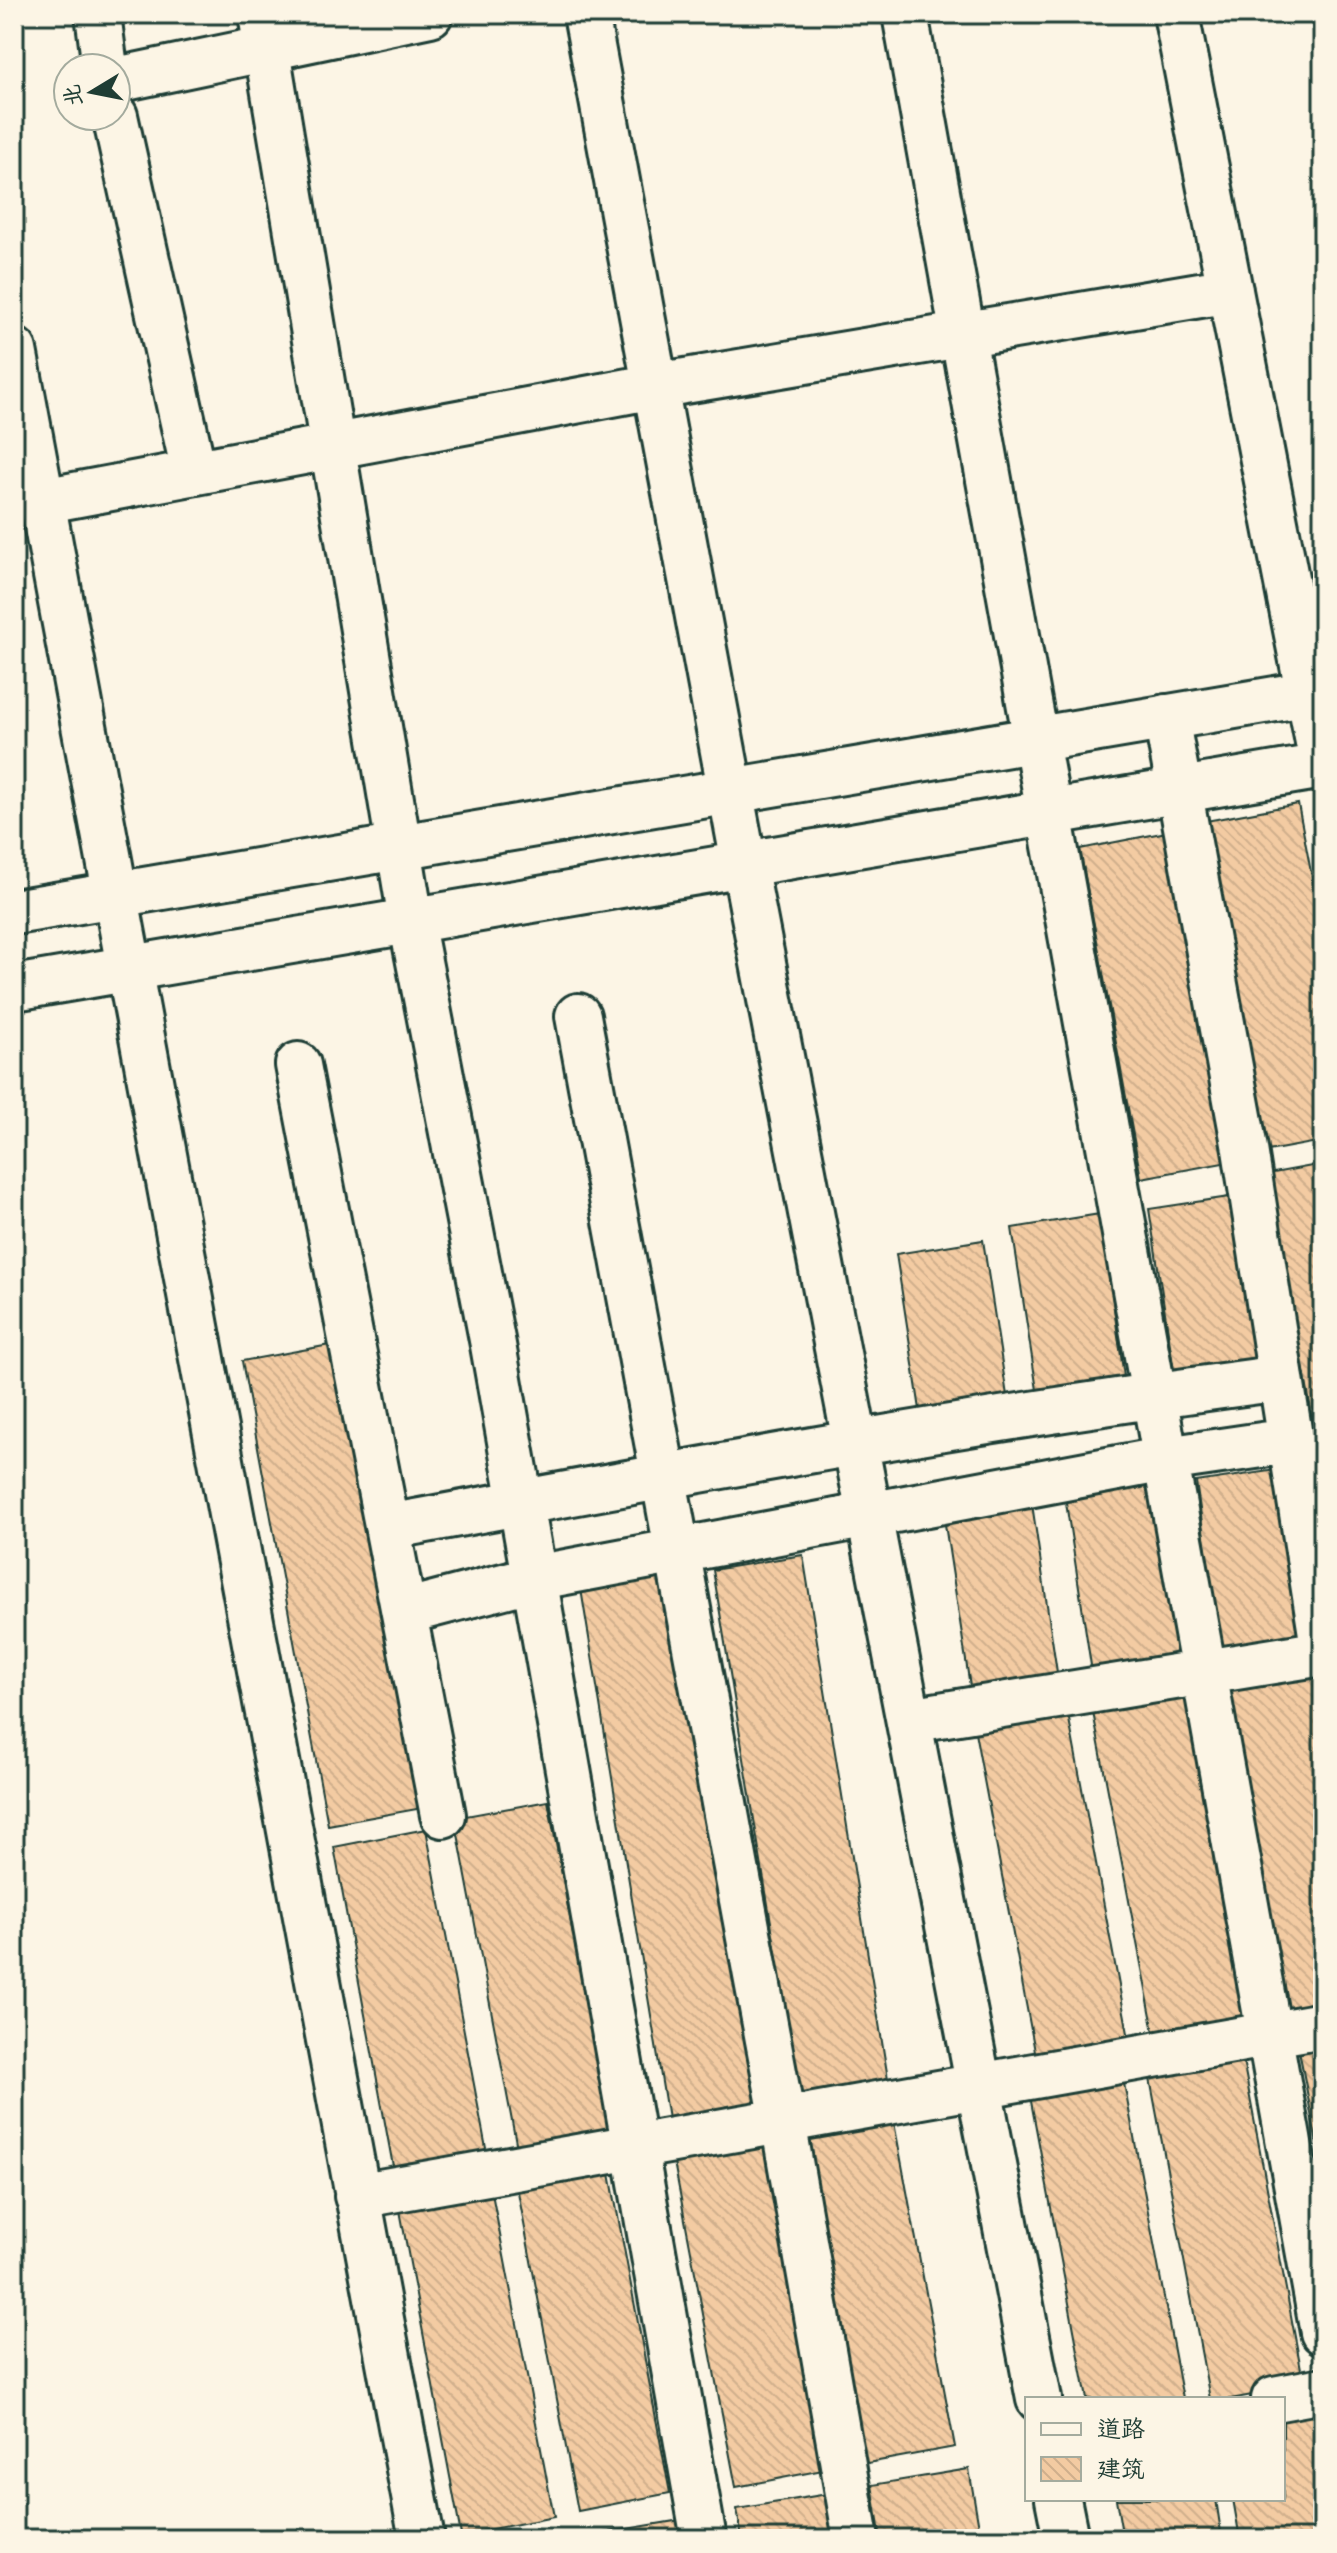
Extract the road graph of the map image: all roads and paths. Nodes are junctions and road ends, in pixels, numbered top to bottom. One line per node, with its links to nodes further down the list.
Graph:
1 (98, 14): 7 (street)
2 (430, 14): 6 (street)
3 (586, 14): 13 (street)
4 (905, 14): 11 (street)
5 (1176, 14): 10 (street)
6 (264, 31): 8 (street); 14 (street)
7 (103, 52)
8 (132, 75)
9 (119, 132): 15 (street)
10 (1230, 290): 11 (street); 17 (street)
11 (962, 335): 13 (street); 19 (street)
12 (14, 350): 16 (street)
13 (655, 386): 14 (street); 22 (street)
14 (333, 446): 15 (street); 24 (street)
15 (194, 472): 16 (street)
16 (42, 501): 26 (street)
17 (1316, 692): 18 (street); 20 (street)
18 (1166, 717): 19 (street); 21 (street)
19 (1035, 739): 22 (street); 23 (street)
20 (1323, 767): 21 (street)
21 (1181, 790): 23 (street); 33 (street)
22 (731, 791): 24 (street); 25 (street)
23 (1050, 812): 25 (street); 34 (street)
24 (399, 847): 26 (street); 28 (street)
25 (744, 864): 28 (street); 36 (street)
26 (113, 895): 27 (street); 29 (street)
27 (14, 912)
28 (411, 920): 29 (street); 39 (street)
29 (127, 968): 30 (street); 55 (street)
30 (14, 988)
31 (578, 1016): 38 (street)
32 (298, 1065): 41 (street)
33 (1281, 1378): 34 (street); 35 (street)
34 (1154, 1395): 36 (street); 37 (street)
35 (1290, 1441): 37 (street); 45 (street)
36 (856, 1443): 38 (street); 40 (street)
37 (1166, 1459): 40 (street); 47 (street)
38 (665, 1477): 39 (street); 42 (street)
39 (521, 1502): 41 (street); 43 (street)
40 (869, 1515): 42 (street); 48 (street)
41 (388, 1527): 44 (street)
42 (679, 1551): 43 (street); 53 (street)
43 (534, 1578): 44 (street); 54 (street)
44 (404, 1612): 49 (street)
45 (1323, 1647)
46 (1323, 1653): 47 (street)
47 (1204, 1673): 48 (street); 51 (street)
48 (909, 1720): 52 (street)
49 (443, 1815)
50 (1323, 2025): 51 (street)
51 (1269, 2034): 52 (street); 56 (street)
52 (978, 2084): 53 (street); 58 (street)
53 (783, 2121): 54 (street); 63 (street)
54 (634, 2147): 55 (street); 62 (street)
55 (357, 2196): 61 (street)
56 (1323, 2332)
57 (1323, 2390): 59 (street)
58 (1039, 2397)
59 (1285, 2397)
60 (1058, 2501): 64 (street)
61 (422, 2539)
62 (704, 2539)
63 (856, 2539)
64 (1066, 2539)

